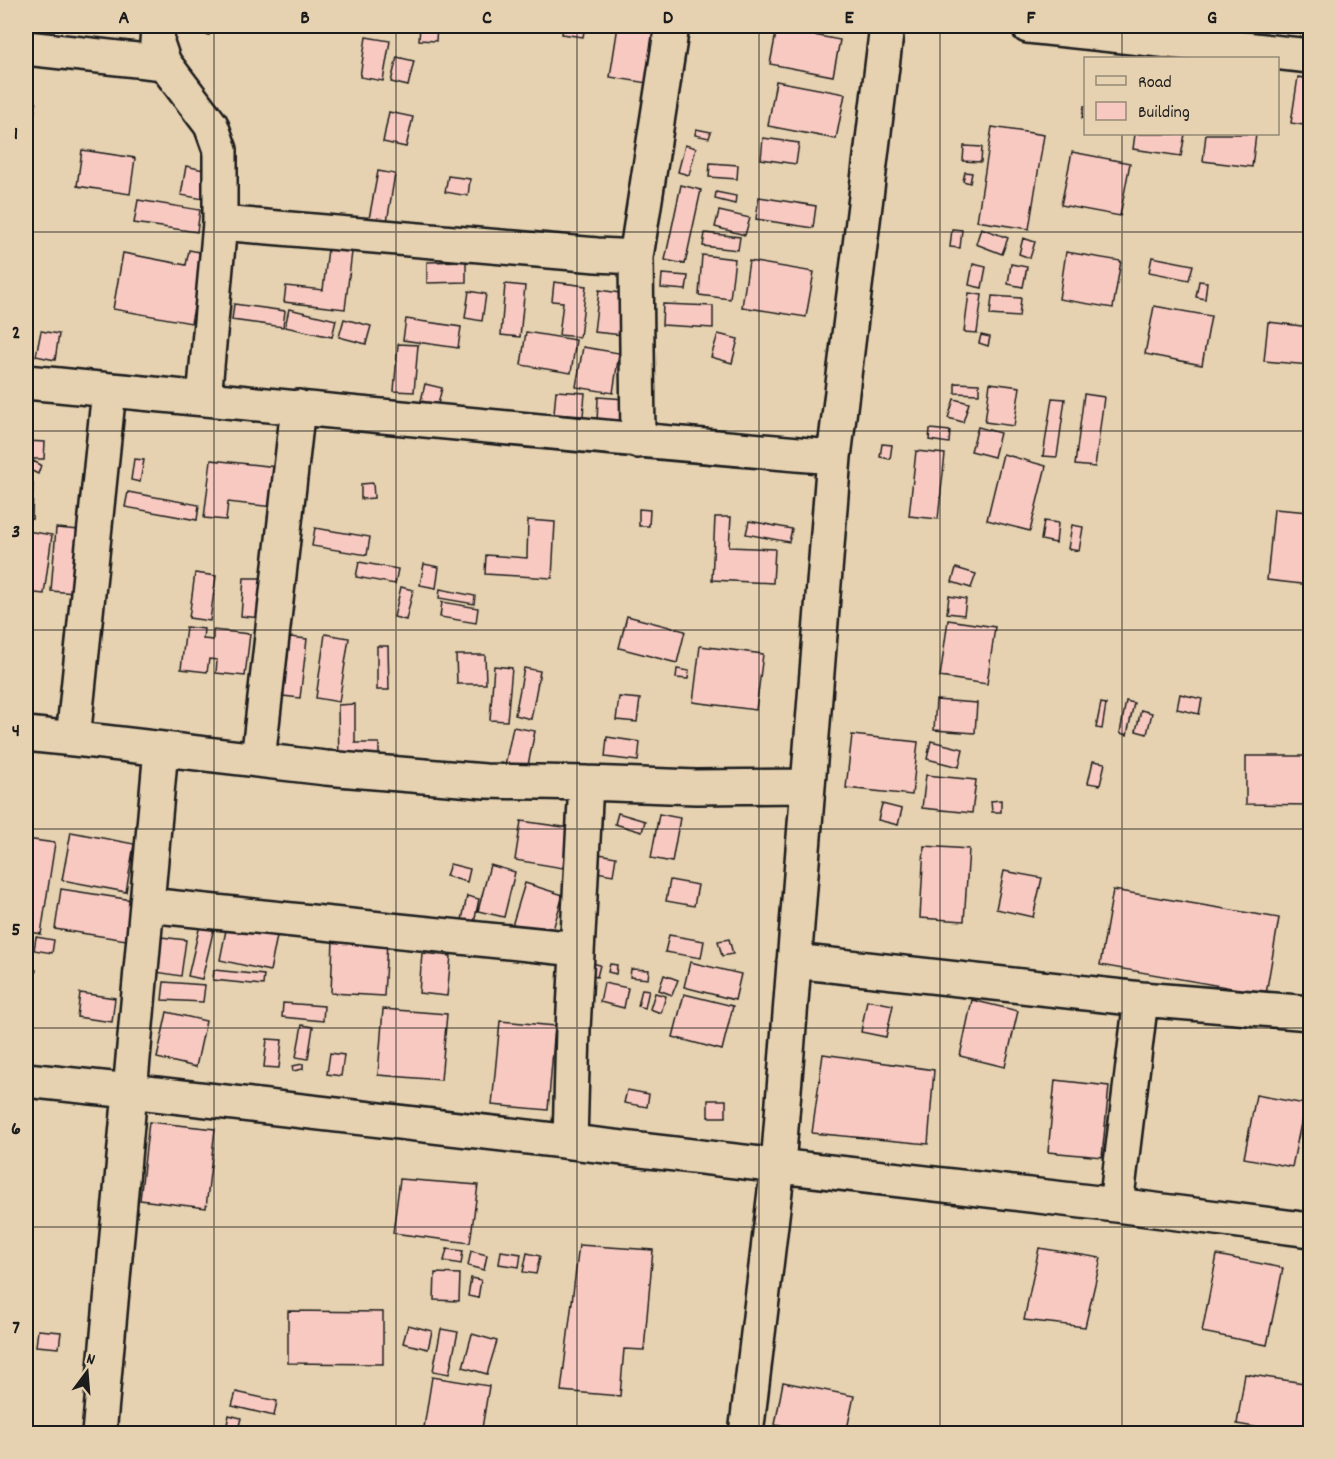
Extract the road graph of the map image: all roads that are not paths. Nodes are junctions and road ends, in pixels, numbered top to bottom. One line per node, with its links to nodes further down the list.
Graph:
1 (158, 26): 7 (street)
2 (672, 26): 9 (street)
3 (887, 26): 15 (street)
4 (1028, 26): 6 (street)
5 (26, 48): 7 (street)
6 (1311, 56)
7 (165, 63): 8 (street)
8 (220, 222): 9 (street); 12 (street)
9 (636, 257): 14 (street)
10 (26, 382): 11 (street)
11 (109, 390): 12 (street); 17 (street)
12 (204, 399): 13 (street)
13 (298, 407): 14 (street); 19 (street)
14 (638, 441): 15 (street)
15 (834, 457): 21 (street)
16 (26, 734): 17 (street)
17 (73, 739): 18 (street)
18 (161, 749): 19 (street); 22 (street)
19 (258, 760): 20 (street)
20 (586, 783): 21 (street); 23 (street)
21 (808, 786): 24 (street)
22 (147, 904): 23 (street); 28 (street)
23 (577, 949): 29 (street)
24 (794, 961): 25 (street); 30 (street)
25 (1141, 999): 26 (street); 31 (street)
26 (1311, 1013)
27 (26, 1080): 28 (street)
28 (130, 1090): 29 (street); 33 (street)
29 (570, 1142): 30 (street)
30 (778, 1166): 31 (street); 34 (street)
31 (1116, 1205): 32 (street)
32 (1311, 1230)
33 (99, 1434)
34 (746, 1434)

